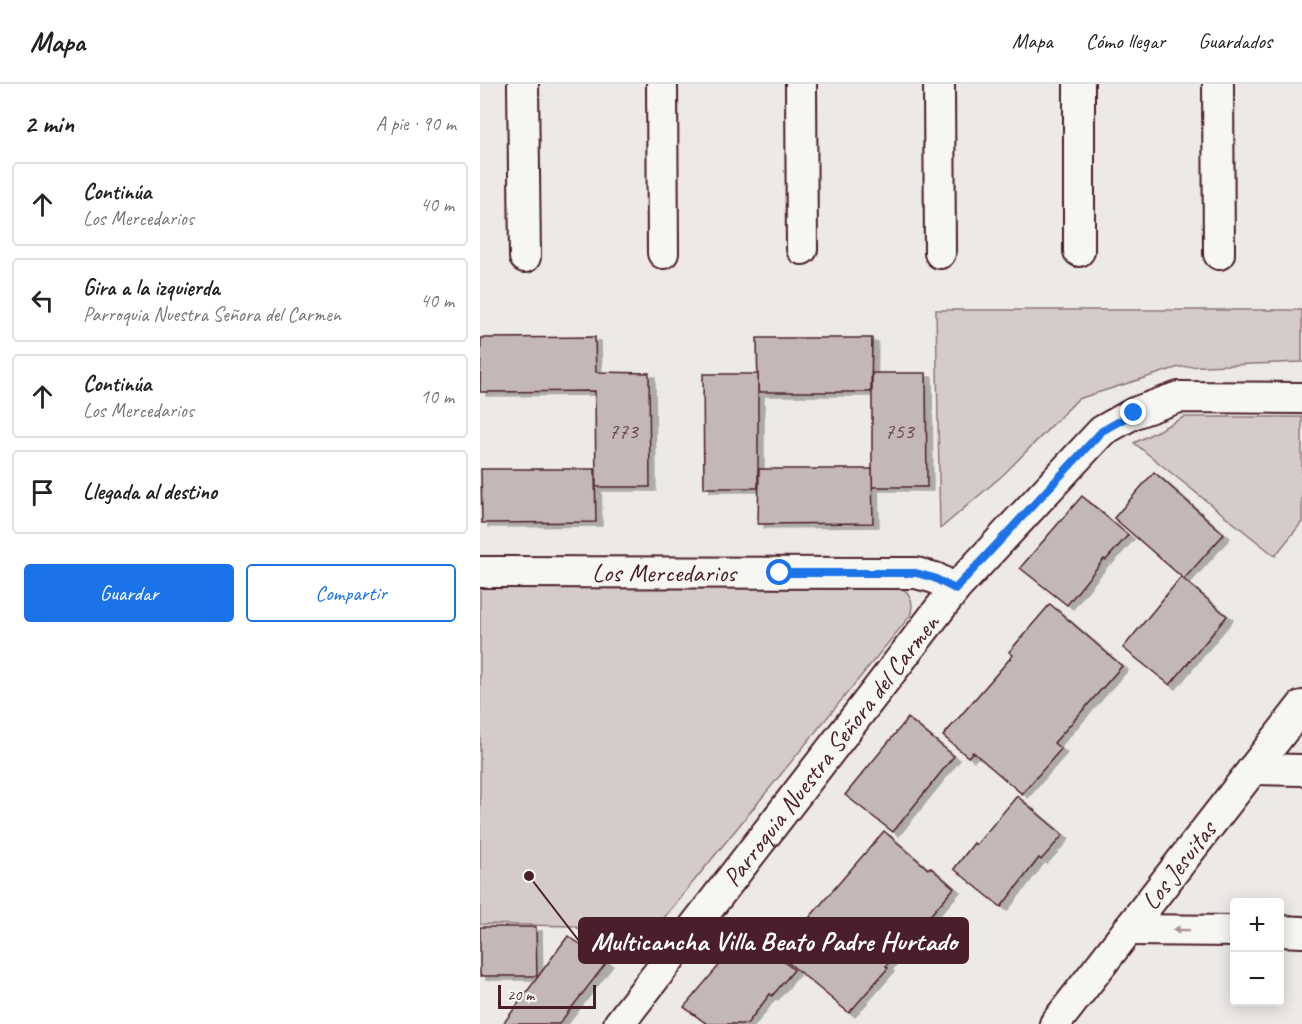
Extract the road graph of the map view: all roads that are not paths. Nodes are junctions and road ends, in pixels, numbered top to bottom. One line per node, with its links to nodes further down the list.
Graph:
1 (523, 84): 12 (street)
2 (662, 84): 9 (street)
3 (801, 84): 7 (street)
4 (939, 84): 10 (street)
5 (1079, 84): 8 (street)
6 (1218, 84): 11 (street)
7 (801, 249)
8 (1080, 251)
9 (663, 253)
10 (940, 254)
11 (1219, 254)
12 (525, 257)
13 (1302, 398): 15 (street, Parroquia Nuestra Señora del Carmen)
14 (480, 572): 15 (street, Los Mercedarios)
15 (955, 589): 23 (street, Parroquia Nuestra Señora del Carmen)
16 (1302, 706): 17 (street, Los Jesuitas)
17 (1253, 769): 18 (street); 19 (street, Los Jesuitas)
18 (1302, 770)
19 (1128, 930): 20 (street, one-way to 19); 24 (street, Los Jesuitas)
20 (1230, 931)
21 (1284, 931): 22 (street)
22 (1302, 932)
23 (619, 1024)
24 (1055, 1024)

